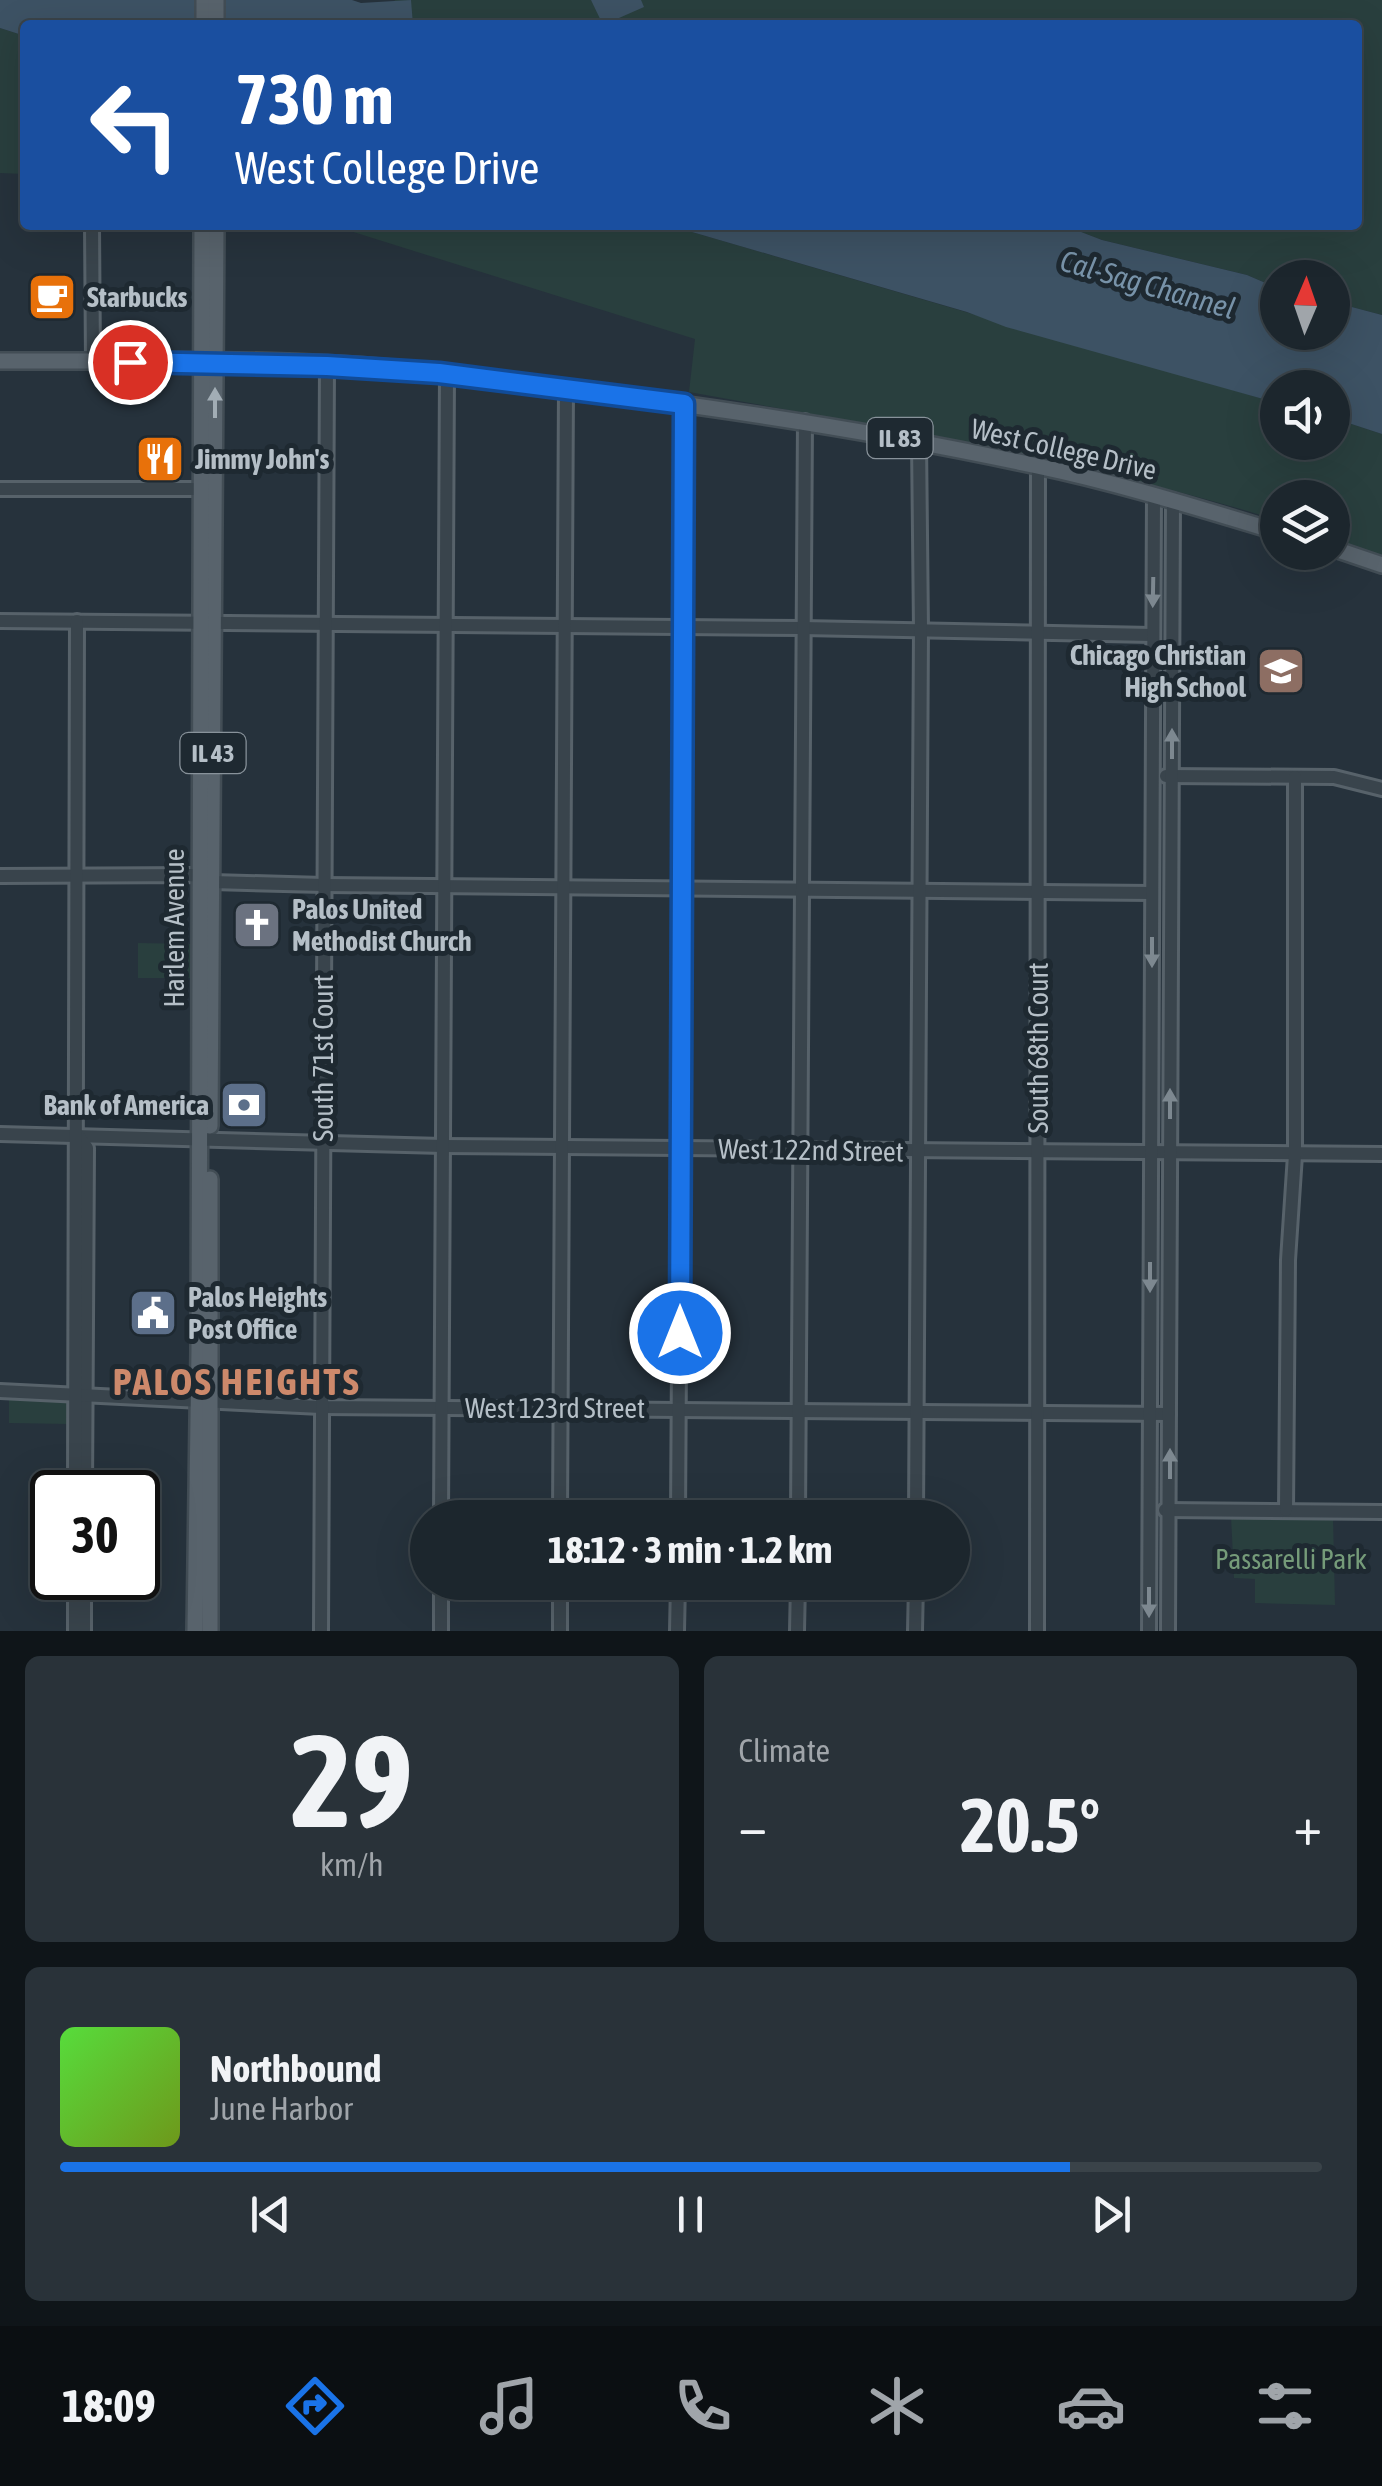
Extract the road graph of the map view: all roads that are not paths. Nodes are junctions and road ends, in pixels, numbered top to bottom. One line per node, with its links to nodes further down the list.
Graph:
1 (92, 230): 5 (street)
2 (202, 230): 6 (main road, Harlem Avenue / IL 43)
3 (216, 230): 6 (main road, Harlem Avenue / IL 43)
4 (0, 361): 5 (main road, West College Drive / IL 83)
5 (93, 362): 6 (main road, West College Drive / IL 83)
6 (207, 362): 7 (main road, West College Drive / IL 83); 14 (main road, Harlem Avenue / IL 43)
7 (327, 366): 8 (main road, West College Drive / IL 83); 24 (street, South 71st Court)
8 (446, 374): 9 (main road, West College Drive / IL 83); 25 (street)
9 (566, 388): 10 (main road, West College Drive / IL 83); 26 (street)
10 (684, 404): 11 (main road, West College Drive / IL 83); 28 (street)
11 (804, 421): 12 (main road, West College Drive / IL 83); 27 (street)
12 (918, 442): 13 (main road, West College Drive / IL 83); 29 (street)
13 (1038, 466): 16 (main road, West College Drive / IL 83); 30 (street, South 68th Court)
14 (207, 489): 15 (street); 23 (main road, Harlem Avenue / IL 43)
15 (0, 490)
16 (1154, 495): 17 (main road, West College Drive / IL 83); 31 (street, one-way to 31)
17 (1173, 500): 18 (main road, West College Drive / IL 83); 33 (street, one-way to 17)
18 (1260, 527)
19 (1350, 554): 20 (main road)
20 (1382, 565)
21 (0, 621): 22 (street)
22 (77, 621): 23 (street); 37 (street)
23 (207, 622): 24 (street); 38 (main road, Harlem Avenue / IL 43)
24 (325, 625): 25 (street); 39 (street, South 71st Court)
25 (444, 625): 26 (street); 40 (street)
26 (564, 628): 28 (street); 41 (street)
27 (802, 628): 28 (street); 29 (street); 43 (street)
28 (685, 629): 42 (street)
29 (921, 630): 30 (street); 44 (street)
30 (1039, 631): 31 (street); 45 (street, South 68th Court)
31 (1152, 635): 32 (street)
32 (1152, 775): 33 (street); 46 (street)
33 (1172, 776): 34 (street); 58 (street, one-way to 33)
34 (1294, 777): 35 (street); 59 (street)
35 (1382, 789)
36 (0, 876): 37 (street)
37 (77, 876): 38 (street); 48 (street)
38 (205, 878): 39 (street); 49 (main road, Harlem Avenue / IL 43)
39 (324, 885): 40 (street); 50 (street, South 71st Court)
40 (444, 886): 41 (street); 51 (street)
41 (563, 888): 42 (street); 52 (street)
42 (680, 888): 43 (street); 53 (street)
43 (800, 890): 44 (street); 54 (street)
44 (919, 891): 45 (street); 55 (street)
45 (1038, 892): 46 (street); 56 (street, South 68th Court)
46 (1152, 893): 57 (street, one-way to 57)
47 (0, 1134): 48 (street, West 122nd Street)
48 (77, 1134): 49 (street, West 122nd Street); 62 (street)
49 (205, 1141): 50 (street, West 122nd Street); 63 (main road, Harlem Avenue / IL 43)
50 (323, 1143): 51 (street, West 122nd Street); 65 (street, South 71st Court)
51 (442, 1146): 52 (street, West 122nd Street); 66 (street)
52 (561, 1148): 53 (street, West 122nd Street); 64 (street)
53 (680, 1148): 54 (street, West 122nd Street); 67 (street)
54 (800, 1150): 55 (street, West 122nd Street); 68 (street)
55 (918, 1151): 56 (street, West 122nd Street); 69 (street)
56 (1038, 1152): 57 (street, West 122nd Street); 70 (street, South 68th Court)
57 (1150, 1152): 58 (street, West 122nd Street); 71 (street, one-way to 71)
58 (1170, 1152): 59 (street, West 122nd Street); 72 (street)
59 (1295, 1154): 60 (street, West 122nd Street); 81 (street)
60 (1382, 1154)
61 (0, 1391): 62 (street, West 123rd Street)
62 (80, 1393): 63 (street, West 123rd Street); 73 (street)
63 (205, 1401): 65 (street, West 123rd Street); 92 (main road, Harlem Avenue / IL 43); 93 (main road, Harlem Avenue / IL 43)
64 (561, 1406): 66 (street, West 123rd Street); 67 (street, West 123rd Street); 75 (street)
65 (321, 1407): 66 (street, West 123rd Street); 94 (street, South 71st Court)
66 (441, 1408): 74 (street)
67 (680, 1408): 68 (street, West 123rd Street); 76 (street)
68 (799, 1409): 69 (street, West 123rd Street); 77 (street)
69 (918, 1410): 70 (street, West 123rd Street); 78 (street)
70 (1036, 1411): 71 (street, West 123rd Street); 100 (street, South 68th Court)
71 (1149, 1413): 72 (street, West 123rd Street); 79 (street)
72 (1170, 1414): 80 (street, one-way to 72)
73 (80, 1470)
74 (441, 1500)
75 (560, 1500)
76 (678, 1500)
77 (798, 1500)
78 (916, 1500)
79 (1149, 1510): 80 (street); 101 (street, one-way to 101)
80 (1170, 1510): 81 (street); 102 (street)
81 (1286, 1510): 82 (street)
82 (1382, 1512)
83 (75, 1600): 90 (street)
84 (84, 1600): 91 (street)
85 (441, 1600): 95 (street)
86 (560, 1600): 96 (street)
87 (678, 1600): 97 (street)
88 (798, 1600): 98 (street)
89 (916, 1600): 99 (street)
90 (75, 1631)
91 (84, 1631)
92 (195, 1631)
93 (210, 1631)
94 (321, 1631)
95 (441, 1631)
96 (560, 1631)
97 (677, 1631)
98 (798, 1631)
99 (916, 1631)
100 (1037, 1631)
101 (1149, 1631)
102 (1168, 1631)

